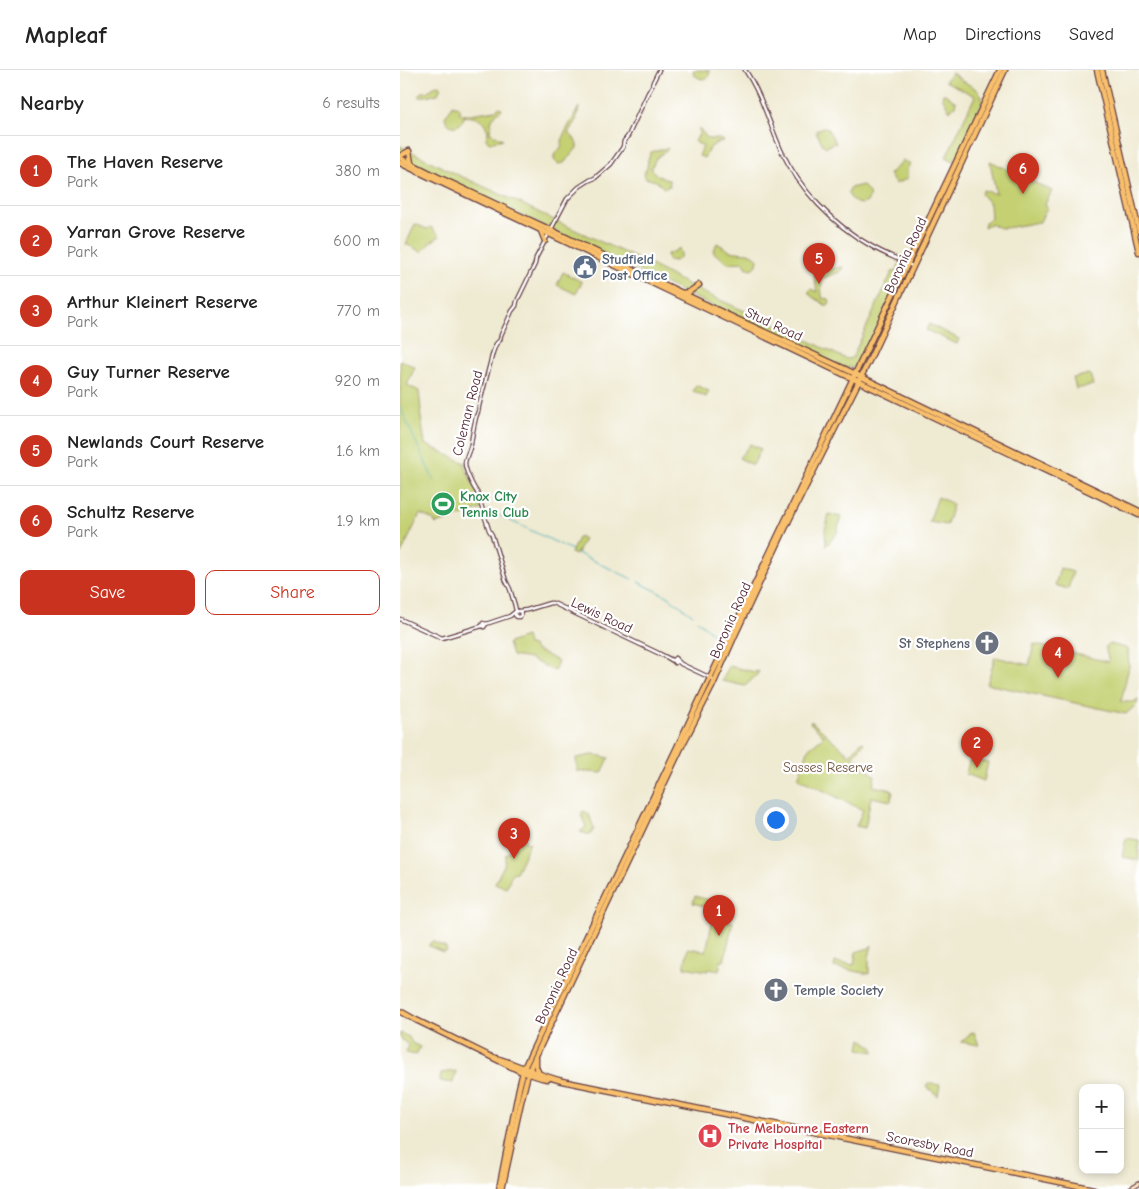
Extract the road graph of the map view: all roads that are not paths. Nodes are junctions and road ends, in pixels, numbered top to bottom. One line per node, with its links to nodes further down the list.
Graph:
1 (659, 70): 14 (street, Coleman Road)
2 (745, 70): 17 (street)
3 (1000, 70): 17 (main road, Boronia Road)
4 (1005, 70): 17 (main road, Boronia Road)
5 (1097, 70): 7 (main road)
6 (1102, 70): 7 (main road)
7 (1108, 110): 8 (main road)
8 (1110, 116): 13 (main road); 16 (main road)
9 (400, 157): 11 (main road, Stud Road); 11 (main road)
10 (400, 163): 12 (main road, Stud Road)
11 (410, 163): 14 (main road, Stud Road)
12 (540, 230): 14 (main road, Stud Road); 15 (main road)
13 (1139, 231)
14 (550, 232): 15 (street, Coleman Road); 19 (main road, Stud Road); 22 (main road, Stud Road)
15 (545, 241): 29 (street, Coleman Road)
16 (1139, 252)
17 (910, 265): 20 (main road, Boronia Road); 24 (main road, Boronia Road)
18 (699, 285): 19 (main road)
19 (682, 293): 21 (main road, Stud Road)
20 (858, 367): 21 (main road); 23 (main road, Boronia Road)
21 (843, 368): 23 (main road, Stud Road)
22 (845, 376): 23 (main road, Stud Road); 25 (main road)
23 (854, 377): 24 (main road, Stud Road); 25 (main road, Boronia Road)
24 (859, 379): 26 (main road, Stud Road); 35 (main road, Boronia Road)
25 (846, 392): 34 (main road, Boronia Road)
26 (1074, 482): 27 (main road, Stud Road); 27 (main road, Stud Road)
27 (1138, 513)
28 (527, 610): 29 (street, Lewis Road); 30 (street, Lewis Road); 34 (street, Lewis Road)
29 (517, 611): 30 (street); 31 (street); 32 (street)
30 (521, 615): 32 (street)
31 (510, 616): 32 (street); 33 (street)
32 (517, 616)
33 (400, 619)
34 (710, 677): 35 (street, Lewis Road); 36 (main road, Boronia Road)
35 (715, 680): 36 (main road, Boronia Road)
36 (578, 961): 38 (main road, Boronia Road); 39 (main road, Boronia Road)
37 (400, 1011): 40 (main road, Scoresby Road)
38 (536, 1054): 41 (main road, Boronia Road); 42 (main road)
39 (528, 1061): 40 (main road); 41 (main road, Boronia Road)
40 (513, 1065): 41 (main road, Scoresby Road); 44 (main road)
41 (526, 1071): 42 (main road, Scoresby Road); 43 (main road, Scoresby Road); 44 (main road, Boronia Road); 45 (main road, Boronia Road)
42 (538, 1074): 43 (main road, Scoresby Road)
43 (556, 1080): 46 (main road, Scoresby Road)
44 (521, 1082): 45 (main road, Boronia Road)
45 (500, 1189)
46 (1094, 1189)

